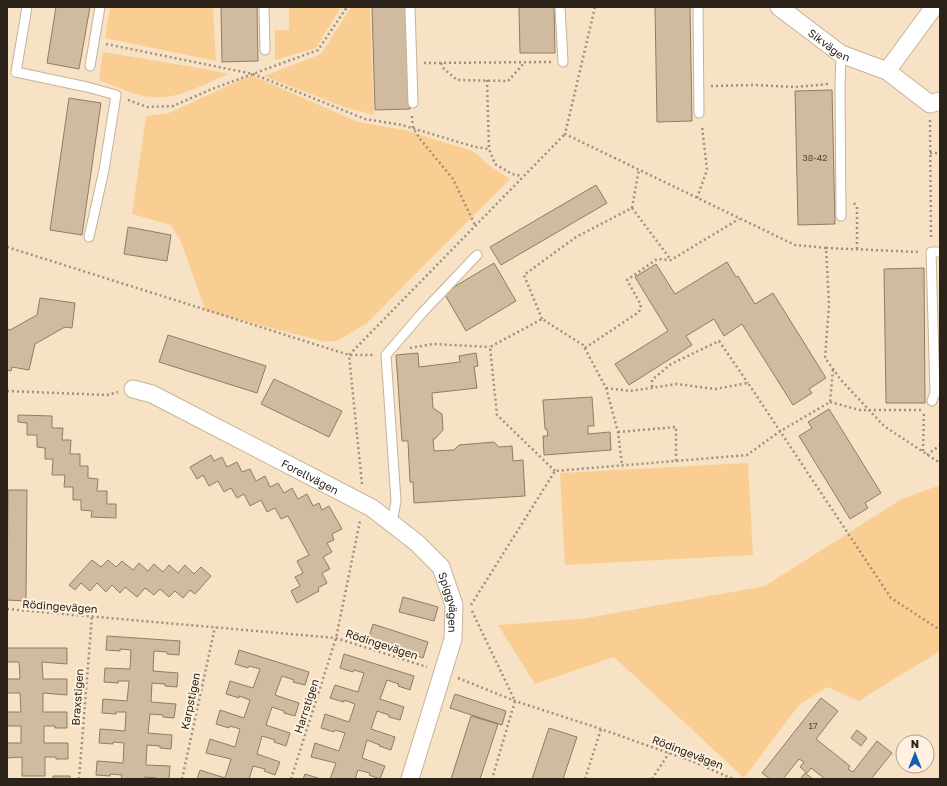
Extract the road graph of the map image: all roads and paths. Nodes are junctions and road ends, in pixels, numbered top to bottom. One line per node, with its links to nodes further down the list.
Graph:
1 (26, 7): 25 (lane)
2 (100, 7): 11 (lane)
3 (264, 7): 12 (lane)
4 (347, 7): 21 (path)
5 (410, 7): 16 (lane)
6 (560, 7): 14 (lane)
7 (595, 7): 15 (path)
8 (698, 7): 24 (lane)
9 (780, 7): 13 (street, Sikvägen)
10 (934, 7): 20 (street)
11 (94, 42): 19 (lane); 21 (path)
12 (265, 50)
13 (841, 54): 20 (street, Sikvägen); 23 (lane)
14 (563, 62): 15 (path); 18 (path)
15 (582, 62): 33 (path)
16 (412, 63): 17 (path); 27 (lane)
17 (441, 63): 18 (path); 22 (path)
18 (524, 63): 22 (path)
19 (90, 66)
20 (887, 71): 26 (street, Sikvägen)
21 (253, 74): 25 (path); 29 (path)
22 (487, 80): 30 (path)
23 (840, 86): 24 (path); 37 (lane)
24 (700, 87): 28 (lane)
25 (116, 95): 40 (lane)
26 (935, 102): 31 (path)
27 (413, 103): 29 (path)
28 (700, 113): 35 (path)
29 (414, 128): 30 (path); 39 (path)
30 (489, 149): 34 (path)
31 (930, 153): 32 (path); 43 (path)
32 (940, 153)
33 (639, 169): 35 (path); 36 (path)
34 (522, 176)
35 (697, 198): 38 (path)
36 (632, 208): 45 (path); 46 (path)
37 (840, 216)
38 (739, 219): 42 (path); 45 (path)
39 (475, 225)
40 (88, 237)
41 (7, 247): 49 (path)
42 (826, 248): 43 (path); 50 (path)
43 (935, 252): 56 (lane)
44 (477, 255): 49 (lane)
45 (671, 260): 48 (path)
46 (542, 319): 47 (path); 48 (path)
47 (490, 347): 49 (path); 67 (path)
48 (585, 348): 53 (path)
49 (387, 354): 69 (lane)
50 (833, 369): 57 (path); 58 (path)
51 (748, 383): 52 (path); 52 (path); 60 (path)
52 (652, 387): 53 (path)
53 (606, 388): 59 (path)
54 (133, 389): 55 (path); 68 (street, Forellvägen)
55 (7, 391)
56 (932, 401)
57 (830, 402): 58 (path); 60 (path)
58 (870, 411): 62 (path); 62 (path)
59 (618, 432): 64 (path); 66 (path)
60 (780, 432): 64 (path); 73 (path)
61 (940, 445): 63 (path)
62 (923, 451): 63 (path)
63 (927, 455): 65 (path)
64 (676, 461): 66 (path)
65 (940, 463)
66 (622, 465): 67 (path)
67 (554, 471): 76 (path)
68 (364, 504): 69 (street, Spiggvägen); 74 (path)
69 (392, 523): 75 (street, Spiggvägen)
70 (7, 609): 71 (path, Rödingevägen)
71 (92, 616): 72 (path, Rödingevägen); 79 (path, Braxstigen)
72 (215, 627): 74 (path, Rödingevägen); 80 (path, Karpstigen)
73 (940, 630)
74 (336, 638): 75 (path, Rödingevägen); 81 (path, Harrstigen)
75 (443, 672): 76 (path, Rödingevägen); 82 (street, Spiggvägen)
76 (515, 701): 77 (path, Rödingevägen); 83 (path)
77 (601, 729): 78 (path, Rödingevägen); 84 (path)
78 (669, 753): 85 (path); 86 (path, Rödingevägen)
79 (79, 779)
80 (182, 779)
81 (291, 779)
82 (410, 779)
83 (492, 779)
84 (585, 779)
85 (652, 779)
86 (733, 779)

